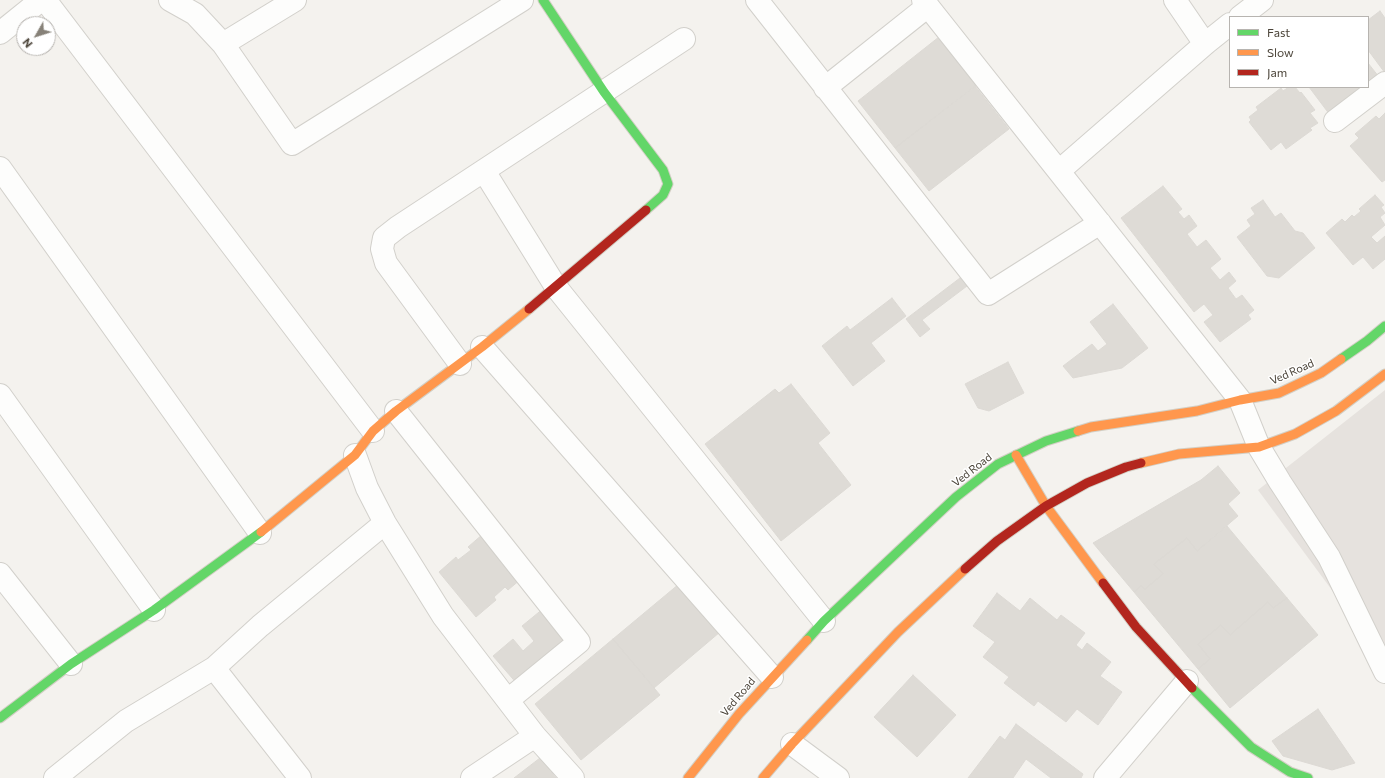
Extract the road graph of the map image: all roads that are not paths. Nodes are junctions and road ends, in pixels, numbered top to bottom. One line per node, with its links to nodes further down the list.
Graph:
1 (41, 0): 13 (street)
2 (48, 0): 33 (street)
3 (170, 0): 15 (street)
4 (295, 0): 15 (street)
5 (522, 0): 15 (street)
6 (543, 0): 18 (main road)
7 (757, 0): 17 (street)
8 (1175, 0): 16 (street)
9 (1262, 0): 11 (street)
10 (926, 3): 17 (street); 23 (street)
11 (1241, 16)
12 (1229, 25): 16 (street)
13 (0, 33)
14 (684, 39): 18 (street)
15 (223, 44)
16 (1205, 44): 23 (street)
17 (826, 88): 24 (street)
18 (604, 92): 22 (street); 25 (main road)
19 (1382, 92): 20 (street)
20 (1335, 121)
21 (0, 168): 39 (street)
22 (484, 171): 25 (street); 28 (street)
23 (1059, 171): 24 (street)
24 (1100, 223): 31 (street)
25 (556, 287): 27 (main road); 42 (street)
26 (1385, 326): 31 (main road, Ved Road)
27 (482, 347): 28 (main road); 46 (street)
28 (460, 364): 32 (main road)
29 (1385, 374): 34 (main road)
30 (0, 395): 41 (street)
31 (1240, 400): 34 (street); 36 (main road, Ved Road)
32 (396, 411): 33 (main road); 48 (street)
33 (373, 431): 35 (main road)
34 (1260, 447): 37 (main road); 45 (street)
35 (355, 454): 38 (street); 39 (main road)
36 (1016, 455): 37 (main road); 42 (main road, Ved Road)
37 (1046, 506): 47 (main road); 51 (main road)
38 (385, 523): 44 (street); 48 (street)
39 (260, 533): 41 (main road)
40 (0, 574): 43 (street)
41 (154, 610): 43 (main road)
42 (824, 621): 46 (main road, Ved Road)
43 (71, 664): 49 (main road)
44 (214, 668): 52 (street); 53 (street)
45 (1385, 672)
46 (772, 677): 56 (main road, Ved Road)
47 (1187, 681): 59 (street); 60 (main road)
48 (508, 700): 50 (street)
49 (0, 718)
50 (535, 736): 54 (street); 55 (street)
51 (792, 744): 57 (main road); 58 (street)
52 (55, 778)
53 (300, 778)
54 (472, 778)
55 (573, 778)
56 (688, 778)
57 (763, 778)
58 (838, 778)
59 (1105, 778)
60 (1308, 778)

